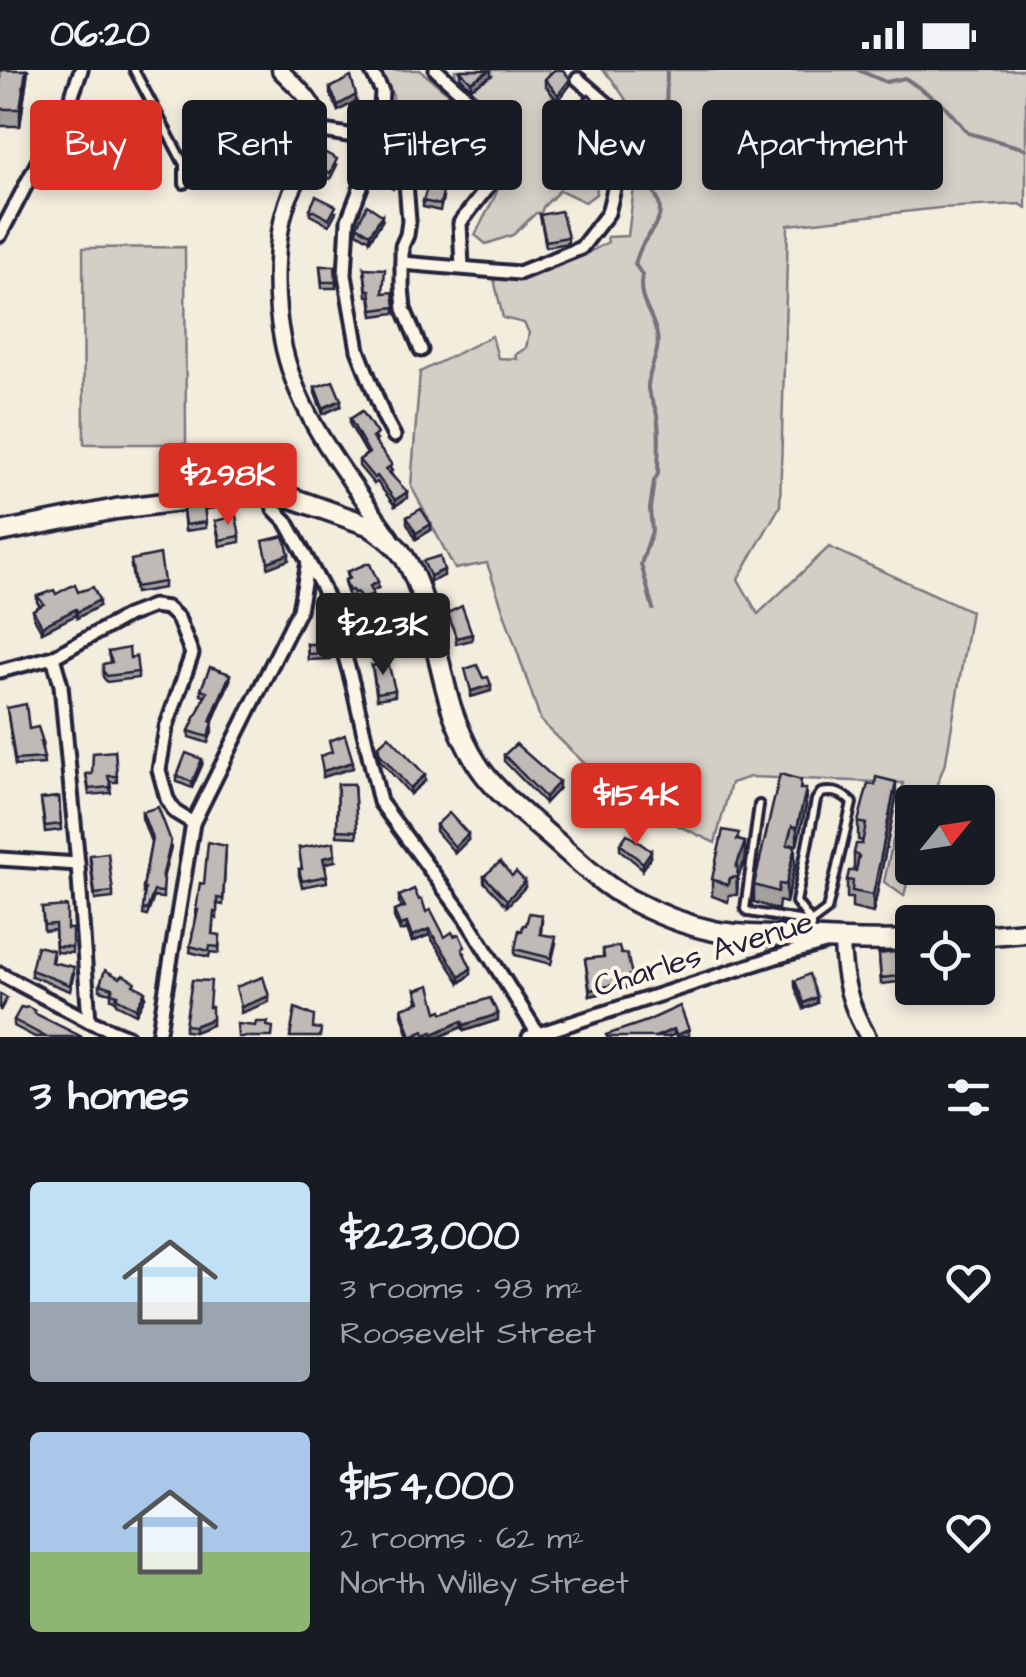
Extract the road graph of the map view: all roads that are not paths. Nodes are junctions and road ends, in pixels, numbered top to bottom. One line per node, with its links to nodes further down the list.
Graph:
1 (84, 70): 13 (street)
2 (134, 70): 9 (lane)
3 (280, 70): 7 (street)
4 (371, 70): 8 (street)
5 (436, 70): 15 (street)
6 (578, 79): 15 (street)
7 (308, 100)
8 (381, 100)
9 (182, 160)
10 (292, 190): 20 (street)
11 (360, 190): 17 (street)
12 (407, 190): 14 (street)
13 (0, 235)
14 (402, 263): 15 (street); 16 (street)
15 (462, 267)
16 (421, 350)
17 (394, 436)
18 (269, 490): 19 (main road); 20 (main road); 21 (street)
19 (0, 532)
20 (400, 551): 28 (main road)
21 (308, 562): 25 (street); 35 (street)
22 (53, 657): 23 (street); 25 (street); 27 (street)
23 (0, 671)
24 (760, 806): 28 (lane)
25 (193, 823): 37 (street)
26 (0, 859): 27 (street)
27 (78, 864): 34 (street)
28 (811, 931): 28 (lane); 32 (main road)
29 (1026, 932): 30 (main road)
30 (995, 935)
31 (895, 940): 32 (main road)
32 (842, 941): 35 (street, Charles Avenue); 38 (street)
33 (0, 974): 34 (street)
34 (89, 1021): 36 (street)
35 (533, 1036)
36 (128, 1037)
37 (158, 1037)
38 (868, 1037)

